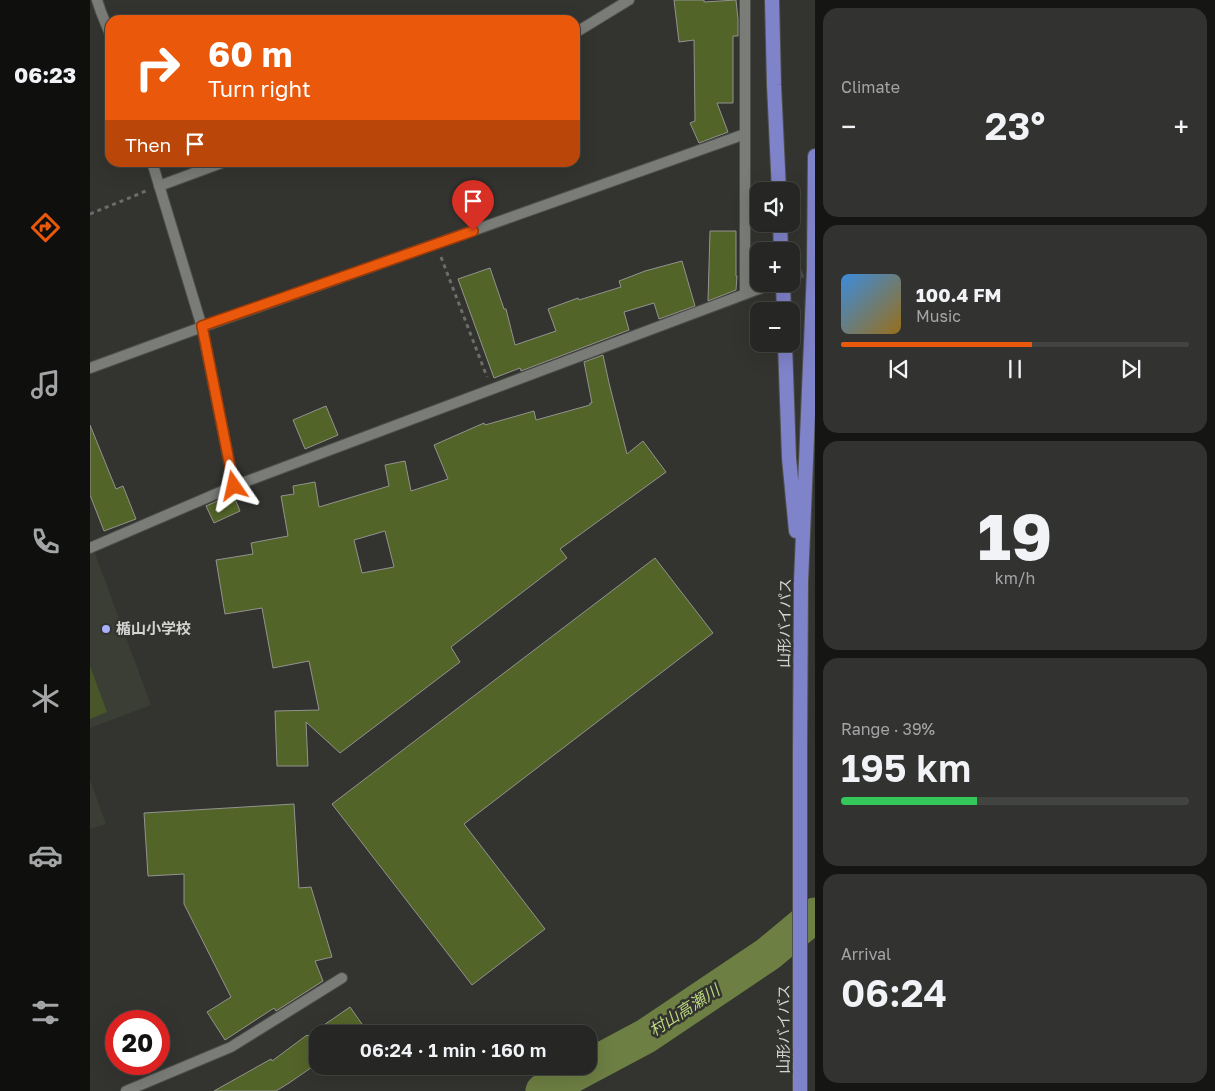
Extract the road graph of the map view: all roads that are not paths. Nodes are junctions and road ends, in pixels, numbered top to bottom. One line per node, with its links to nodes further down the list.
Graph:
1 (97, 0): 5 (lane)
2 (629, 0): 6 (lane)
3 (745, 0): 7 (lane)
4 (772, 0): 11 (highway)
5 (105, 21)
6 (580, 30)
7 (745, 134): 14 (lane); 15 (lane)
8 (815, 156): 20 (highway, 山形バイパス)
9 (153, 167): 12 (lane)
10 (210, 167): 12 (lane)
11 (779, 182)
12 (159, 186): 15 (lane)
13 (750, 292): 14 (lane)
14 (745, 294): 18 (lane)
15 (202, 326): 17 (lane); 18 (lane)
16 (785, 352): 20 (highway)
17 (90, 368)
18 (234, 486): 19 (lane)
19 (90, 548)
20 (801, 582): 23 (highway, 山形バイパス)
21 (342, 978): 22 (lane)
22 (126, 1091)
23 (800, 1091)

